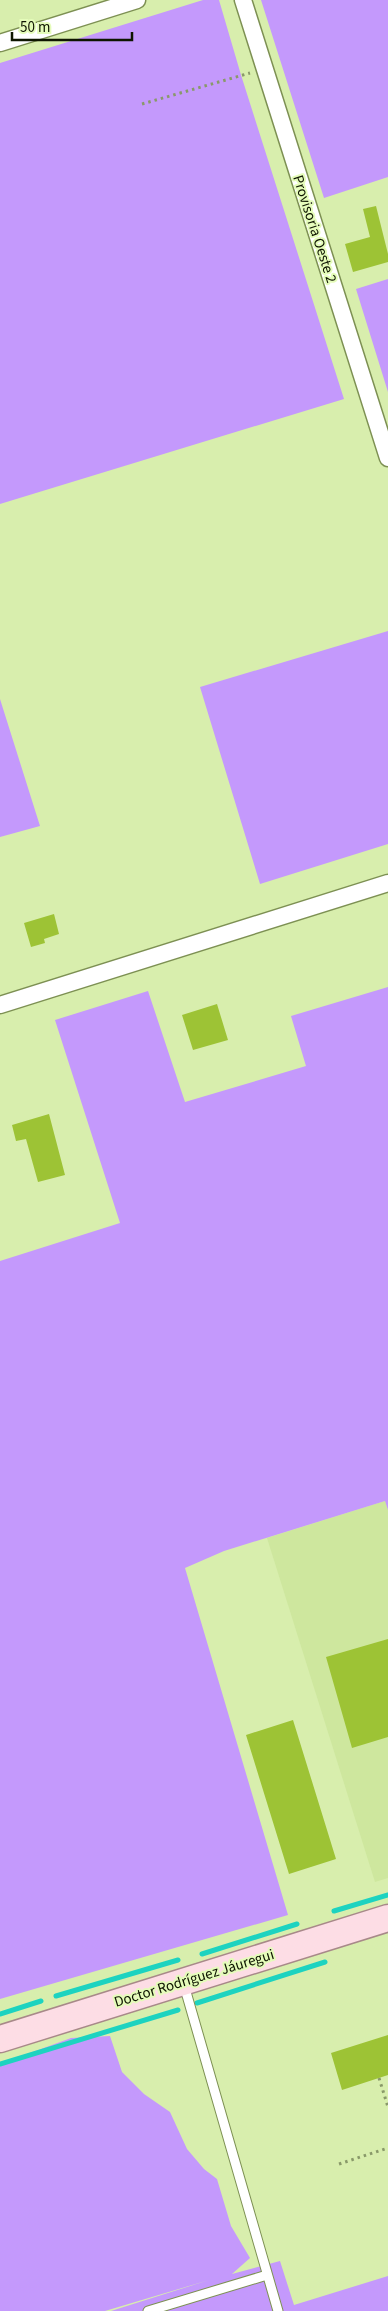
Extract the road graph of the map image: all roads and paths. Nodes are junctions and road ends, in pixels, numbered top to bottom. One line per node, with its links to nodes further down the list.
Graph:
1 (137, 0): 3 (street)
2 (243, 0): 4 (street, Provisoria Oeste 2)
3 (0, 43)
4 (265, 69): 5 (path); 6 (street, Provisoria Oeste 2)
5 (142, 104)
6 (388, 458)
7 (388, 883): 8 (street)
8 (0, 1005)
9 (388, 1918): 10 (main road, Doctor Rodríguez Jáuregui)
10 (184, 1982): 11 (main road, Doctor Rodríguez Jáuregui); 16 (lane)
11 (0, 2039)
12 (379, 2078): 13 (path)
13 (388, 2107)
14 (388, 2148): 15 (path)
15 (339, 2164)
16 (268, 2275): 17 (lane); 18 (lane)
17 (148, 2311)
18 (278, 2311)

